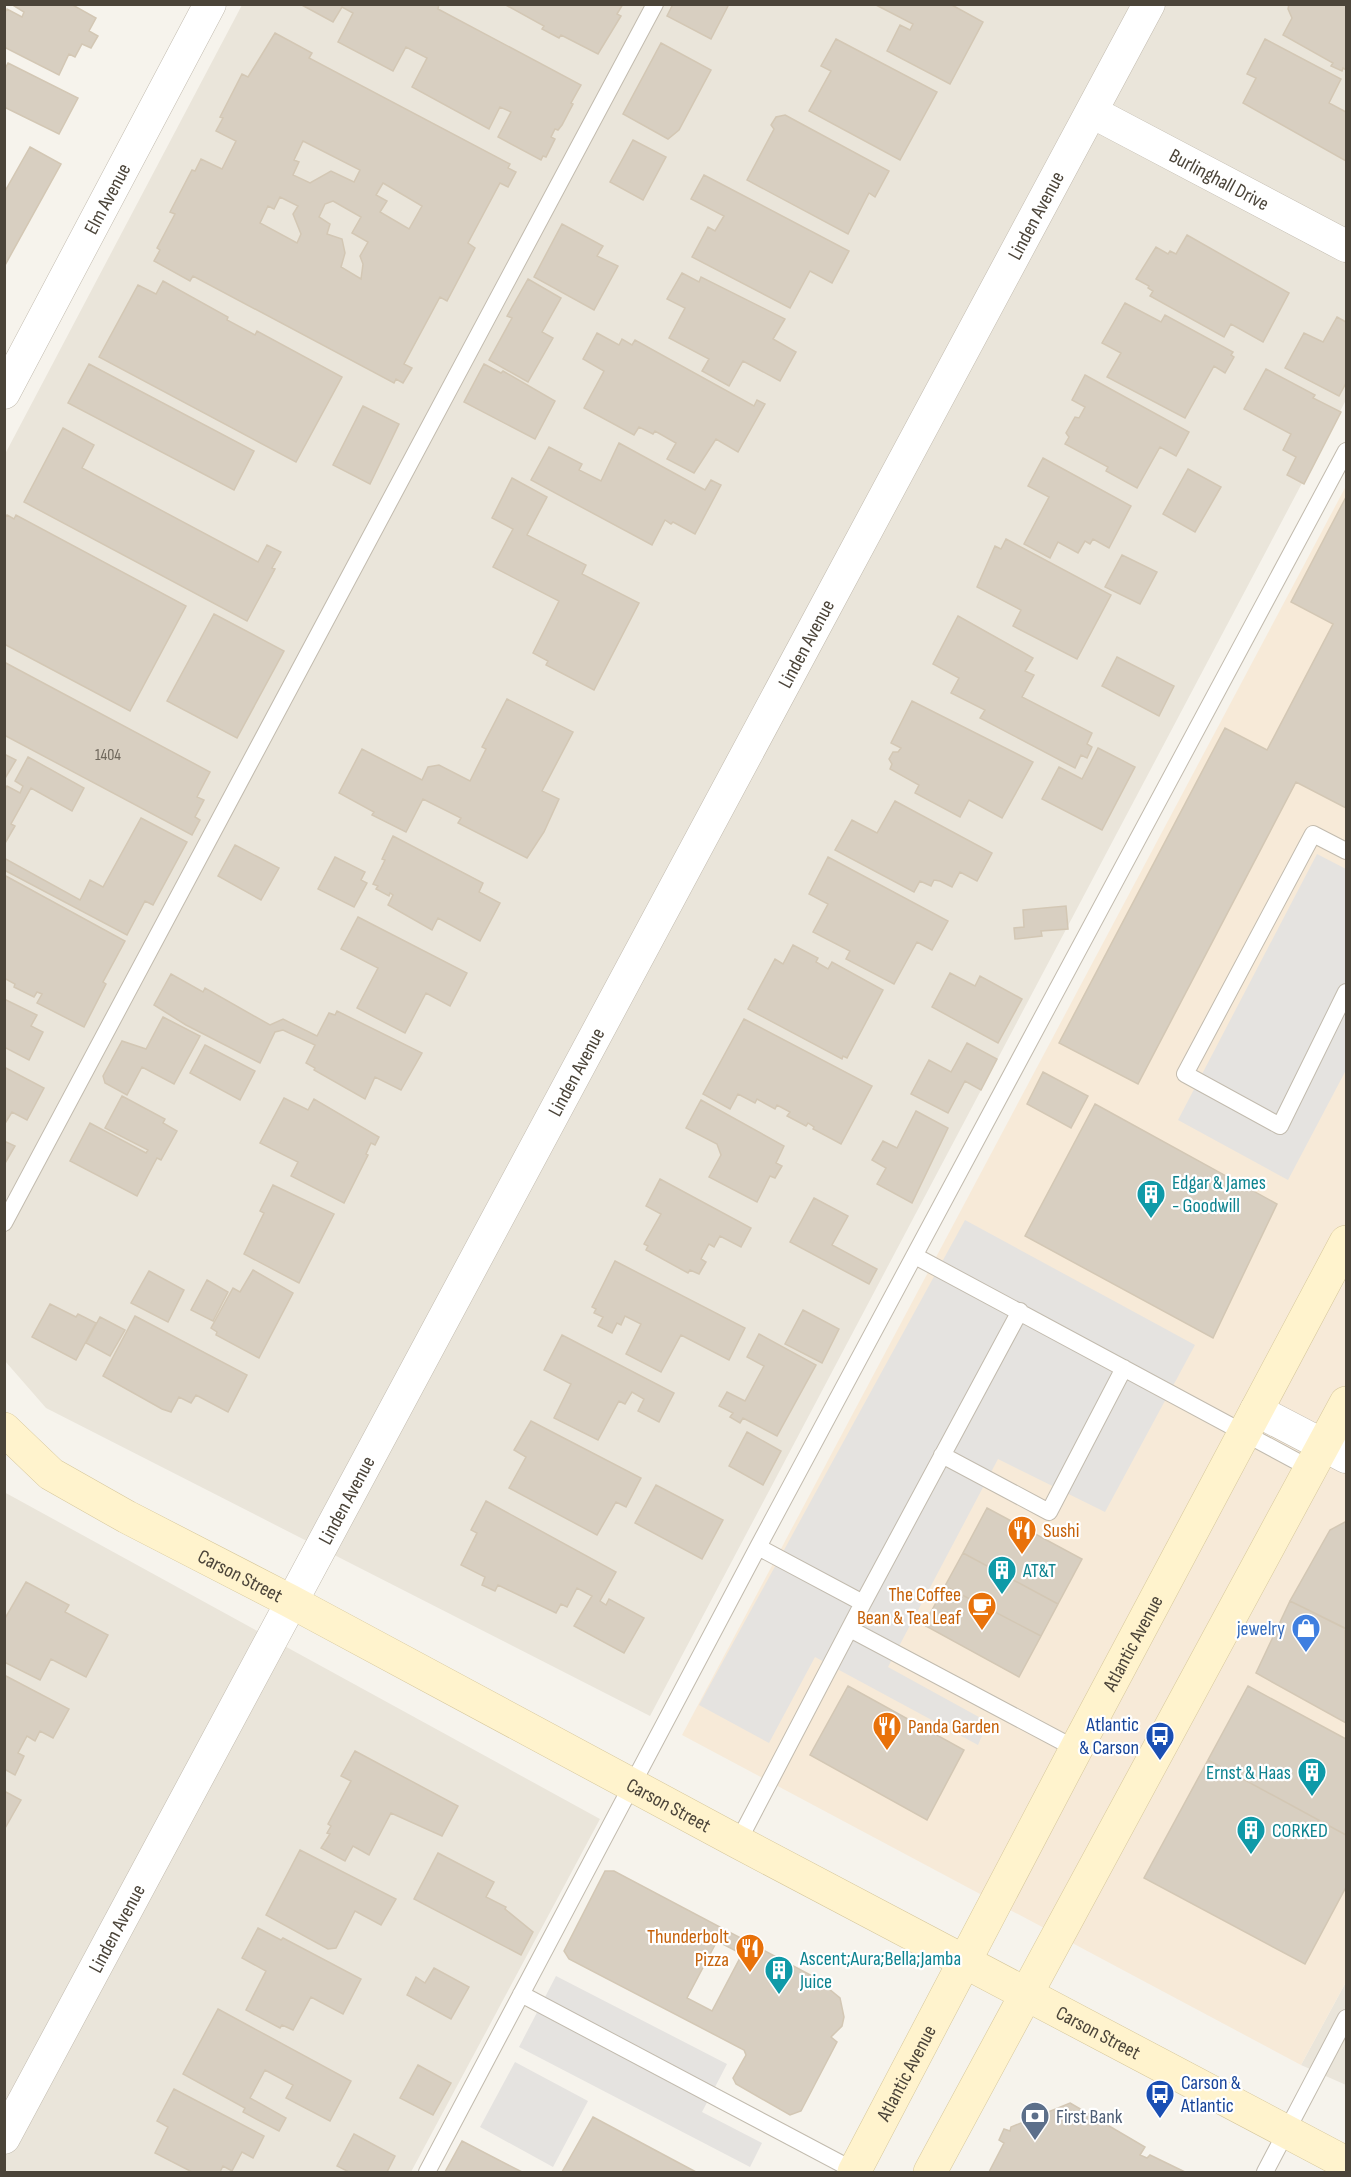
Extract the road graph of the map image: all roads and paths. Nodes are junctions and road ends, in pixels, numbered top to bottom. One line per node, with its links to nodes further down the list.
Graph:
1 (210, 4): 6 (street, Elm Avenue)
2 (655, 4): 10 (lane)
3 (1149, 4): 4 (street, Linden Avenue)
4 (1092, 112): 5 (street, Burlinghall Drive); 21 (street, Linden Avenue)
5 (1347, 246)
6 (4, 393)
7 (1347, 451): 12 (lane)
8 (1347, 851): 9 (lane)
9 (1347, 992)
10 (4, 1223)
11 (1347, 1242): 16 (main road, Atlantic Avenue)
12 (915, 1256): 13 (lane); 20 (lane)
13 (1020, 1311): 14 (lane); 18 (lane)
14 (1125, 1368): 16 (lane); 18 (lane)
15 (1347, 1403): 19 (main road)
16 (1250, 1421): 19 (street); 24 (main road, Atlantic Avenue)
17 (4, 1429): 21 (main road, Carson Street)
18 (942, 1455): 22 (lane)
19 (1327, 1457): 29 (main road)
20 (758, 1547): 22 (lane); 25 (lane)
21 (290, 1601): 25 (main road, Carson Street); 32 (street, Linden Avenue)
22 (863, 1603): 23 (lane)
23 (850, 1629): 24 (lane); 26 (lane)
24 (1076, 1749): 27 (main road, Atlantic Avenue)
25 (632, 1783): 26 (main road, Carson Street); 28 (lane)
26 (738, 1842): 27 (main road, Carson Street)
27 (965, 1961): 29 (main road, Carson Street); 35 (main road, Atlantic Avenue)
28 (521, 1994): 34 (lane); 35 (lane)
29 (1027, 1994): 31 (main road, Carson Street); 36 (main road)
30 (1347, 2018): 31 (lane)
31 (1286, 2133): 33 (main road, Carson Street); 37 (lane)
32 (4, 2138)
33 (1347, 2163)
34 (427, 2172)
35 (854, 2172)
36 (930, 2172)
37 (1265, 2172)

